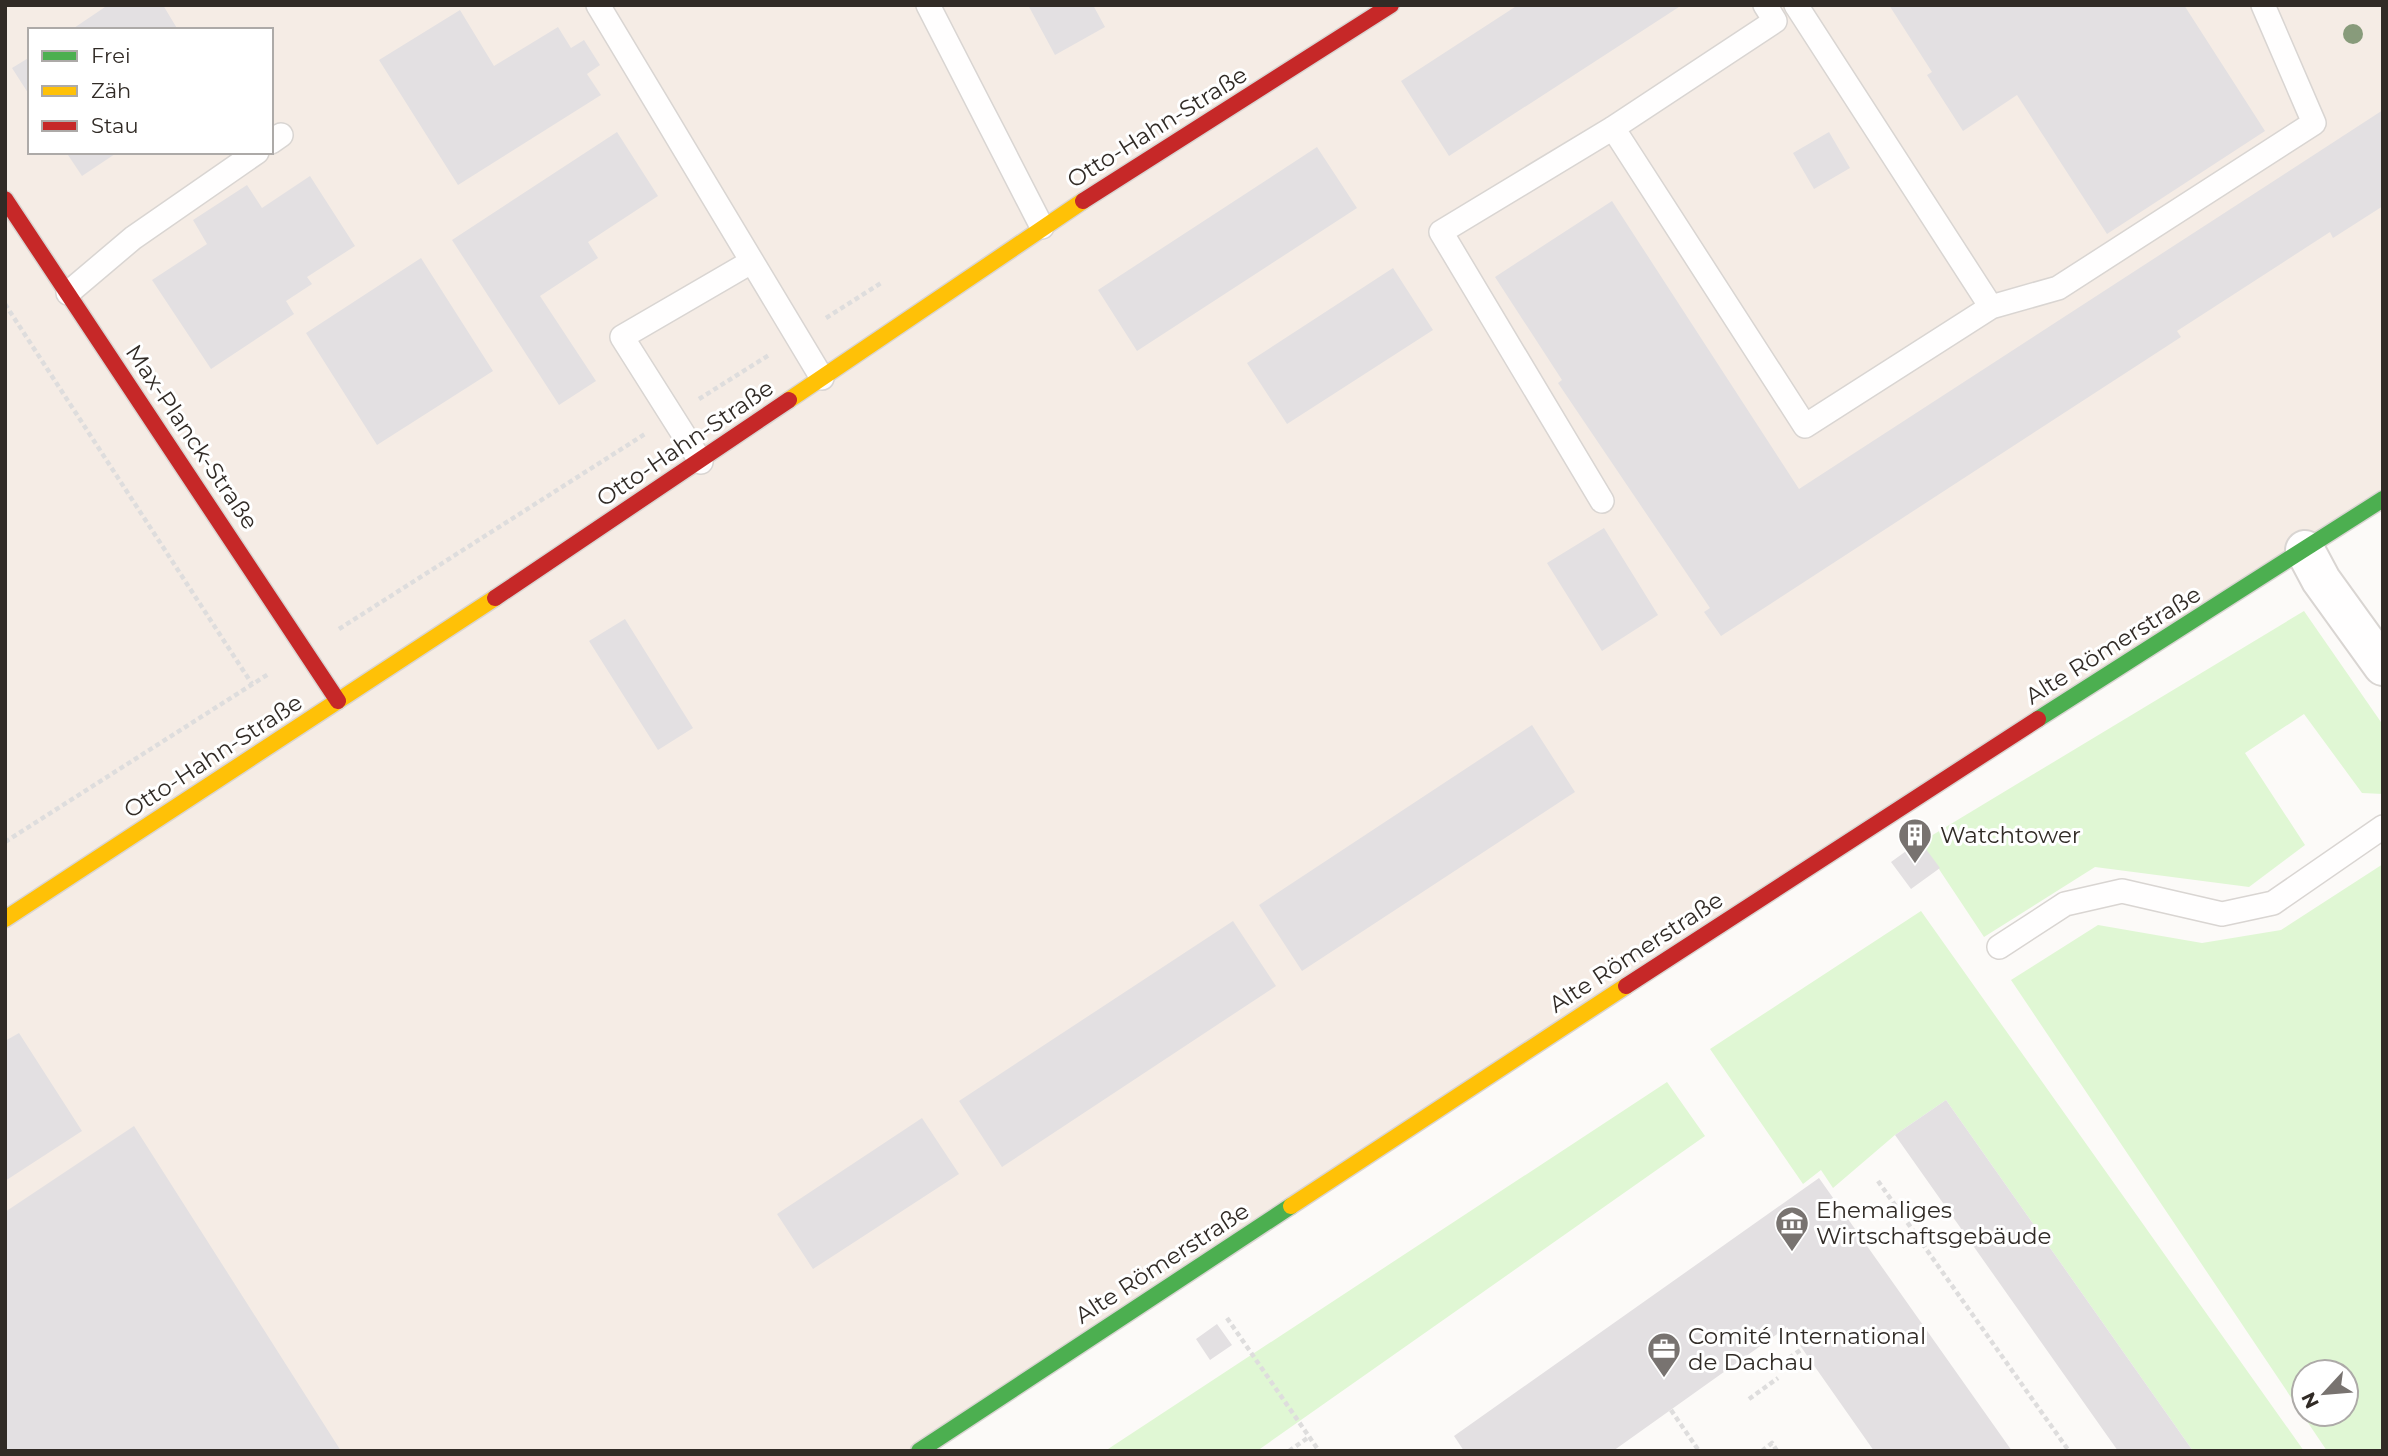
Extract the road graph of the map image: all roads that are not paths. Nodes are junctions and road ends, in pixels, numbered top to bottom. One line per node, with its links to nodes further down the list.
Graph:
1 (597, 5): 11 (lane)
2 (928, 5): 10 (lane)
3 (1391, 5): 10 (street, Otto-Hahn-Straße)
4 (1796, 5): 6 (lane); 13 (lane)
5 (2263, 5): 13 (lane)
6 (1770, 13): 7 (lane)
7 (1614, 128): 13 (lane); 17 (lane)
8 (254, 154): 12 (lane)
9 (5, 200): 12 (street, Max-Planck-Straße)
10 (1042, 227): 14 (street, Otto-Hahn-Straße)
11 (751, 262): 14 (lane); 15 (lane)
12 (68, 293): 20 (street, Max-Planck-Straße)
13 (1991, 307)
14 (822, 379): 15 (street, Otto-Hahn-Straße)
15 (701, 462): 20 (street, Otto-Hahn-Straße)
16 (2383, 499): 18 (street, Alte Römerstraße)
17 (1602, 501)
18 (2305, 550): 19 (street); 24 (street, Alte Römerstraße)
19 (2383, 666)
20 (338, 701): 22 (street, Otto-Hahn-Straße)
21 (2383, 827): 23 (lane)
22 (5, 919)
23 (1999, 947)
24 (919, 1451)

